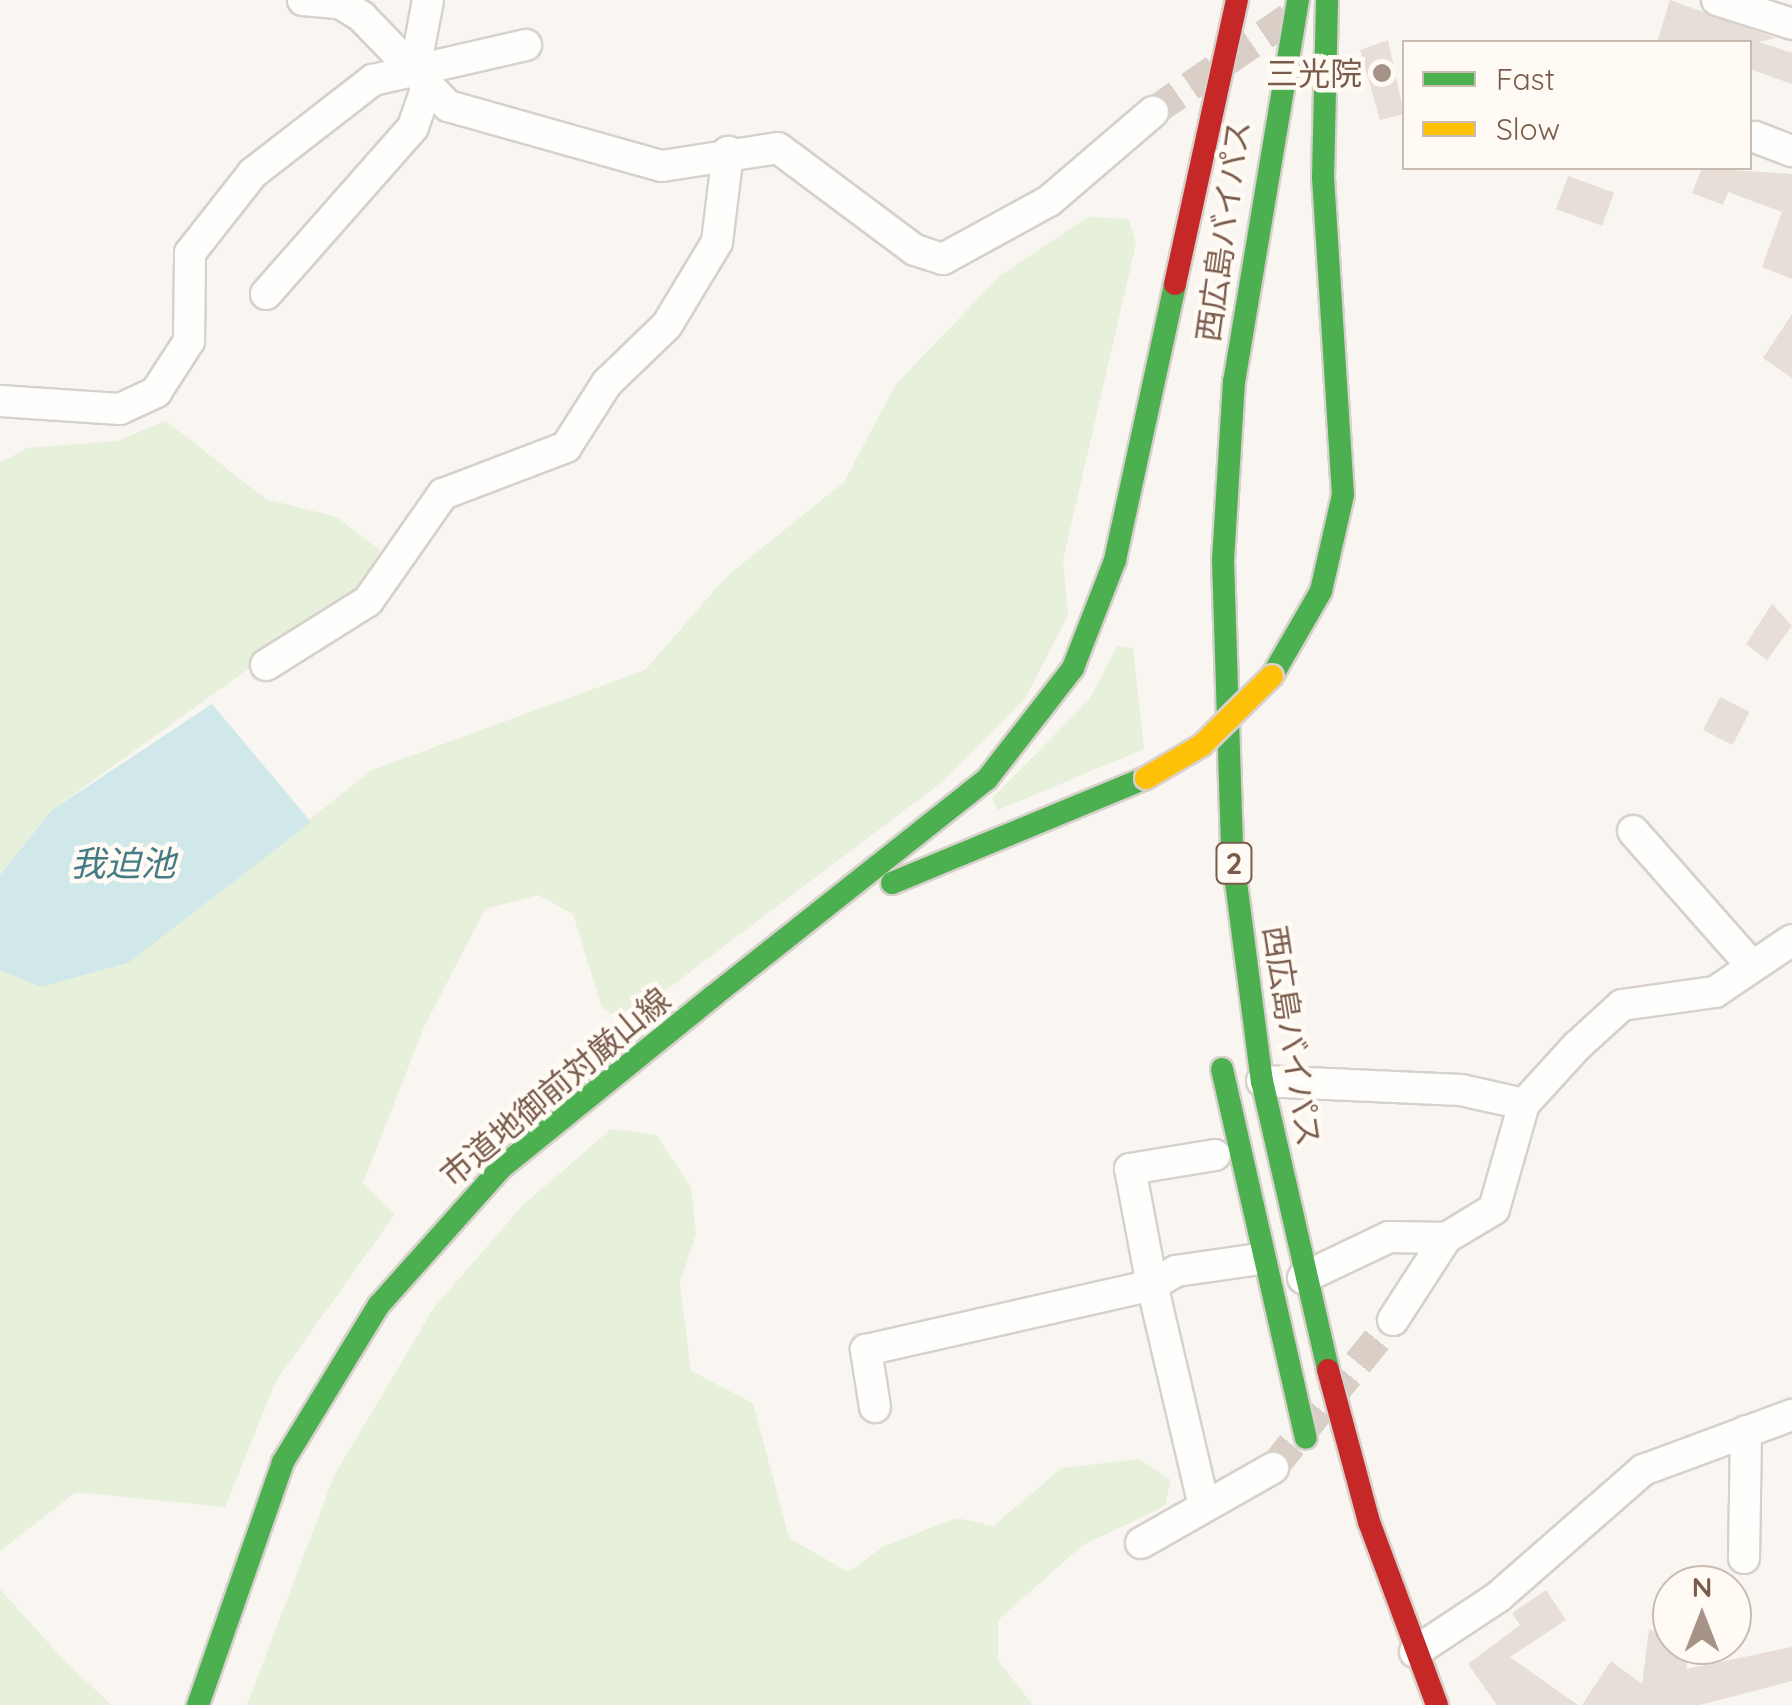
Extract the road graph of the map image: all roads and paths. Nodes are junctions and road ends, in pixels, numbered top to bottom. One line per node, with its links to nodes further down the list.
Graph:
1 (303, 0): 10 (street)
2 (428, 0): 10 (street)
3 (1237, 0): 24 (main road)
4 (1260, 0): 15 (main road, 西広島バイパス)
5 (1298, 0): 26 (main road, 西広島バイパス / 2)
6 (1327, 0): 24 (main road, bridge)
7 (1717, 0): 8 (street)
8 (1792, 24)
9 (526, 45): 10 (street)
10 (420, 79): 14 (street); 16 (street); 17 (street)
11 (1154, 112): 14 (street)
12 (1755, 137): 13 (street)
13 (1792, 151)
14 (728, 152): 18 (street)
15 (1222, 196)
16 (278, 290)
17 (0, 402)
18 (266, 666)
19 (1190, 716): 20 (main road)
20 (1192, 781)
21 (1633, 831): 23 (street)
22 (1792, 940): 23 (street)
23 (1752, 966): 27 (street)
24 (712, 997): 43 (main road, 市道地御前対厳山線)
25 (1218, 1041): 30 (main road)
26 (1262, 1082): 27 (street); 31 (main road, 西広島バイパス / 2)
27 (1524, 1104): 29 (street)
28 (1215, 1155): 32 (street)
29 (1446, 1238): 31 (street); 33 (street)
30 (1258, 1259): 32 (street); 38 (main road)
31 (1302, 1278): 42 (main road, 西広島バイパス / 2)
32 (1152, 1285): 34 (street); 39 (street)
33 (1392, 1320)
34 (875, 1407)
35 (1792, 1415): 36 (street)
36 (1746, 1432): 41 (street); 42 (street)
37 (1273, 1468): 39 (street)
38 (1315, 1468)
39 (1204, 1506): 40 (street)
40 (1141, 1543)
41 (1744, 1558)
42 (1415, 1652): 44 (main road, 西広島バイパス / 2)
43 (198, 1705)
44 (1438, 1705)

